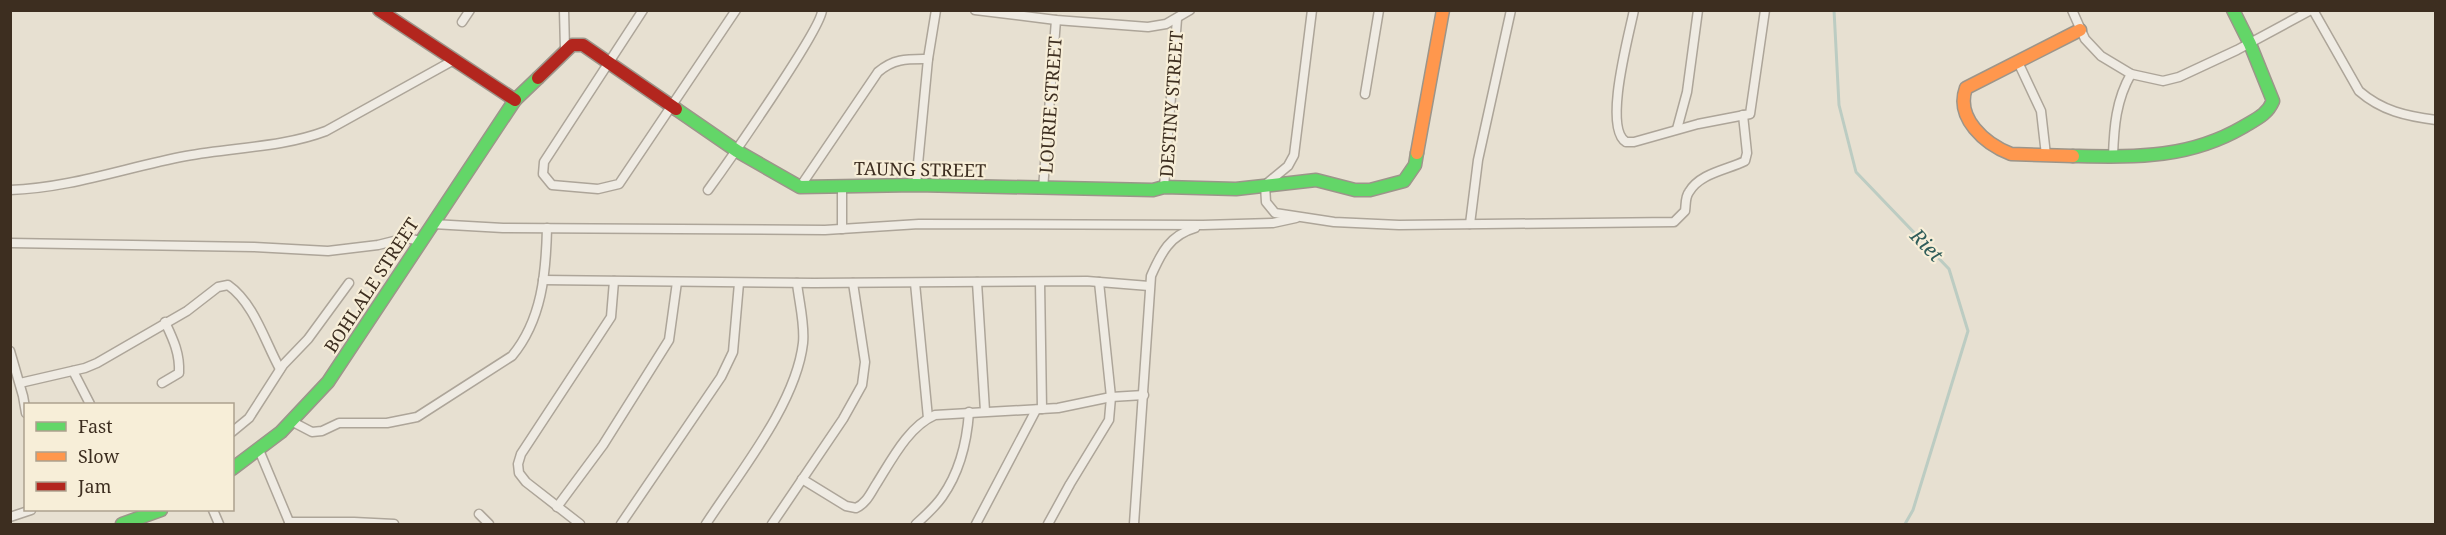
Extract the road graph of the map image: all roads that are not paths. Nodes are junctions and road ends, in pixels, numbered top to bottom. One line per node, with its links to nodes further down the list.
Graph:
1 (379, 10): 27 (street)
2 (470, 10): 22 (street)
3 (564, 10): 25 (street)
4 (643, 10): 29 (street)
5 (736, 10): 33 (street)
6 (822, 10): 37 (street)
7 (936, 10): 26 (street)
8 (975, 10): 21 (street)
9 (1190, 10): 20 (street)
10 (1312, 10): 41 (street)
11 (1379, 10): 31 (street)
12 (1443, 10): 41 (street, TAUNG STREET)
13 (1511, 10): 50 (street)
14 (1634, 10): 36 (street)
15 (1698, 10): 36 (street)
16 (1765, 10): 34 (street)
17 (2072, 10): 23 (street)
18 (2233, 10): 24 (street)
19 (2312, 10): 24 (street); 35 (street)
20 (1178, 19): 21 (street); 44 (street, DESTINY STREET)
21 (1056, 20): 45 (street, LOURIE STREET)
22 (462, 22)
23 (2080, 30): 28 (street); 30 (street)
24 (2250, 44): 30 (street); 39 (street)
25 (566, 49): 29 (street); 32 (street, BOHLALE STREET)
26 (928, 59): 40 (street); 43 (street)
27 (454, 60): 32 (street); 46 (street)
28 (2018, 62): 38 (street); 38 (street)
29 (610, 63): 33 (street); 33 (street)
30 (2131, 74): 39 (street)
31 (1365, 94)
32 (515, 100): 49 (street, BOHLALE STREET)
33 (673, 105): 37 (street)
34 (1743, 115): 36 (street); 50 (street)
35 (2436, 120)
36 (1677, 129)
37 (737, 151): 43 (street); 47 (street)
38 (2046, 155): 39 (street)
39 (2113, 156)
40 (916, 184): 42 (street, TAUNG STREET); 45 (street, TAUNG STREET)
41 (1265, 185): 44 (street, TAUNG STREET); 48 (street)
42 (842, 186): 43 (street, TAUNG STREET); 53 (street)
43 (800, 187)
44 (1164, 188): 45 (street, TAUNG STREET)
45 (1043, 189)
46 (10, 190)
47 (708, 190)
48 (1296, 218): 50 (street); 51 (street)
49 (433, 224): 52 (street); 54 (street, BOHLALE STREET)
50 (1470, 224)
51 (1203, 225): 53 (street); 67 (street)
52 (547, 228): 53 (street); 56 (street)
53 (842, 229)
54 (421, 241): 55 (street); 82 (street, BOHLALE STREET)
55 (10, 243)
56 (543, 280): 57 (street); 82 (street)
57 (614, 280): 58 (street); 87 (street)
58 (677, 282): 63 (street); 87 (street)
59 (976, 282): 60 (street); 66 (street); 79 (street)
60 (1040, 282): 61 (street); 78 (street)
61 (1099, 282): 67 (street); 75 (street)
62 (349, 283): 70 (street)
63 (739, 283): 64 (street); 100 (street)
64 (797, 283): 65 (street); 101 (street)
65 (853, 283): 66 (street); 86 (street)
66 (915, 283): 81 (street)
67 (1149, 286): 74 (street)
68 (165, 322): 70 (street); 71 (street); 73 (street)
69 (10, 351): 72 (street)
70 (280, 369): 83 (street)
71 (73, 370): 72 (street); 77 (street)
72 (20, 383): 76 (street)
73 (162, 383)
74 (1144, 395): 75 (street); 106 (street)
75 (1111, 397): 78 (street); 105 (street)
76 (24, 403)
77 (89, 403)
78 (1039, 409): 79 (street); 104 (street)
79 (985, 411): 80 (street)
80 (969, 412): 81 (street); 103 (street)
81 (928, 418): 86 (street)
82 (291, 421): 84 (street, BOHLALE STREET)
83 (234, 430)
84 (258, 450): 85 (street, BOHLALE STREET); 93 (street)
85 (234, 468)
86 (802, 479): 102 (street)
87 (557, 507): 99 (street)
88 (28, 511): 92 (street)
89 (158, 511): 95 (street)
90 (213, 511): 96 (street)
91 (479, 514): 98 (street)
92 (10, 517)
93 (290, 523): 94 (street)
94 (384, 524): 97 (street)
95 (123, 525)
96 (219, 525)
97 (394, 525)
98 (489, 525)
99 (580, 525)
100 (621, 525)
101 (706, 525)
102 (772, 525)
103 (916, 525)
104 (976, 525)
105 (1048, 525)
106 (1134, 525)

